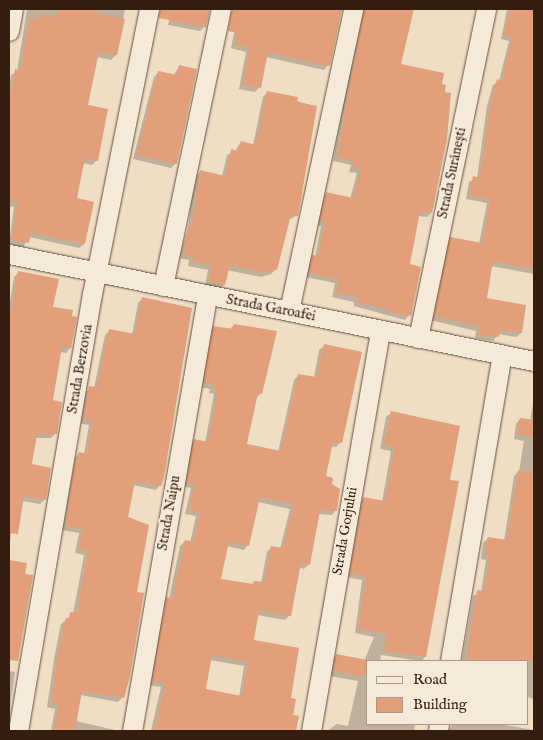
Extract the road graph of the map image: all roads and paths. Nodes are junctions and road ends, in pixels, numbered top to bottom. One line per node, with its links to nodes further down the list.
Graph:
1 (13, 9): 6 (street)
2 (149, 9): 8 (street, Strada Berzovia)
3 (221, 9): 9 (street)
4 (353, 9): 11 (street)
5 (486, 9): 13 (street, Strada Surănești)
6 (9, 32)
7 (9, 254): 8 (street, Strada Garoafei)
8 (97, 272): 9 (street, Strada Garoafei); 17 (street, Strada Berzovia)
9 (163, 286): 10 (street, Strada Garoafei)
10 (207, 295): 11 (street, Strada Garoafei); 18 (street, Strada Naipu)
11 (289, 311): 12 (street, Strada Garoafei)
12 (380, 330): 13 (street, Strada Garoafei); 19 (street, Strada Gorjului)
13 (418, 338): 14 (street, Strada Garoafei)
14 (502, 355): 15 (street, Strada Garoafei); 16 (street)
15 (534, 361)
16 (450, 660)
17 (18, 731)
18 (132, 731)
19 (311, 731)

